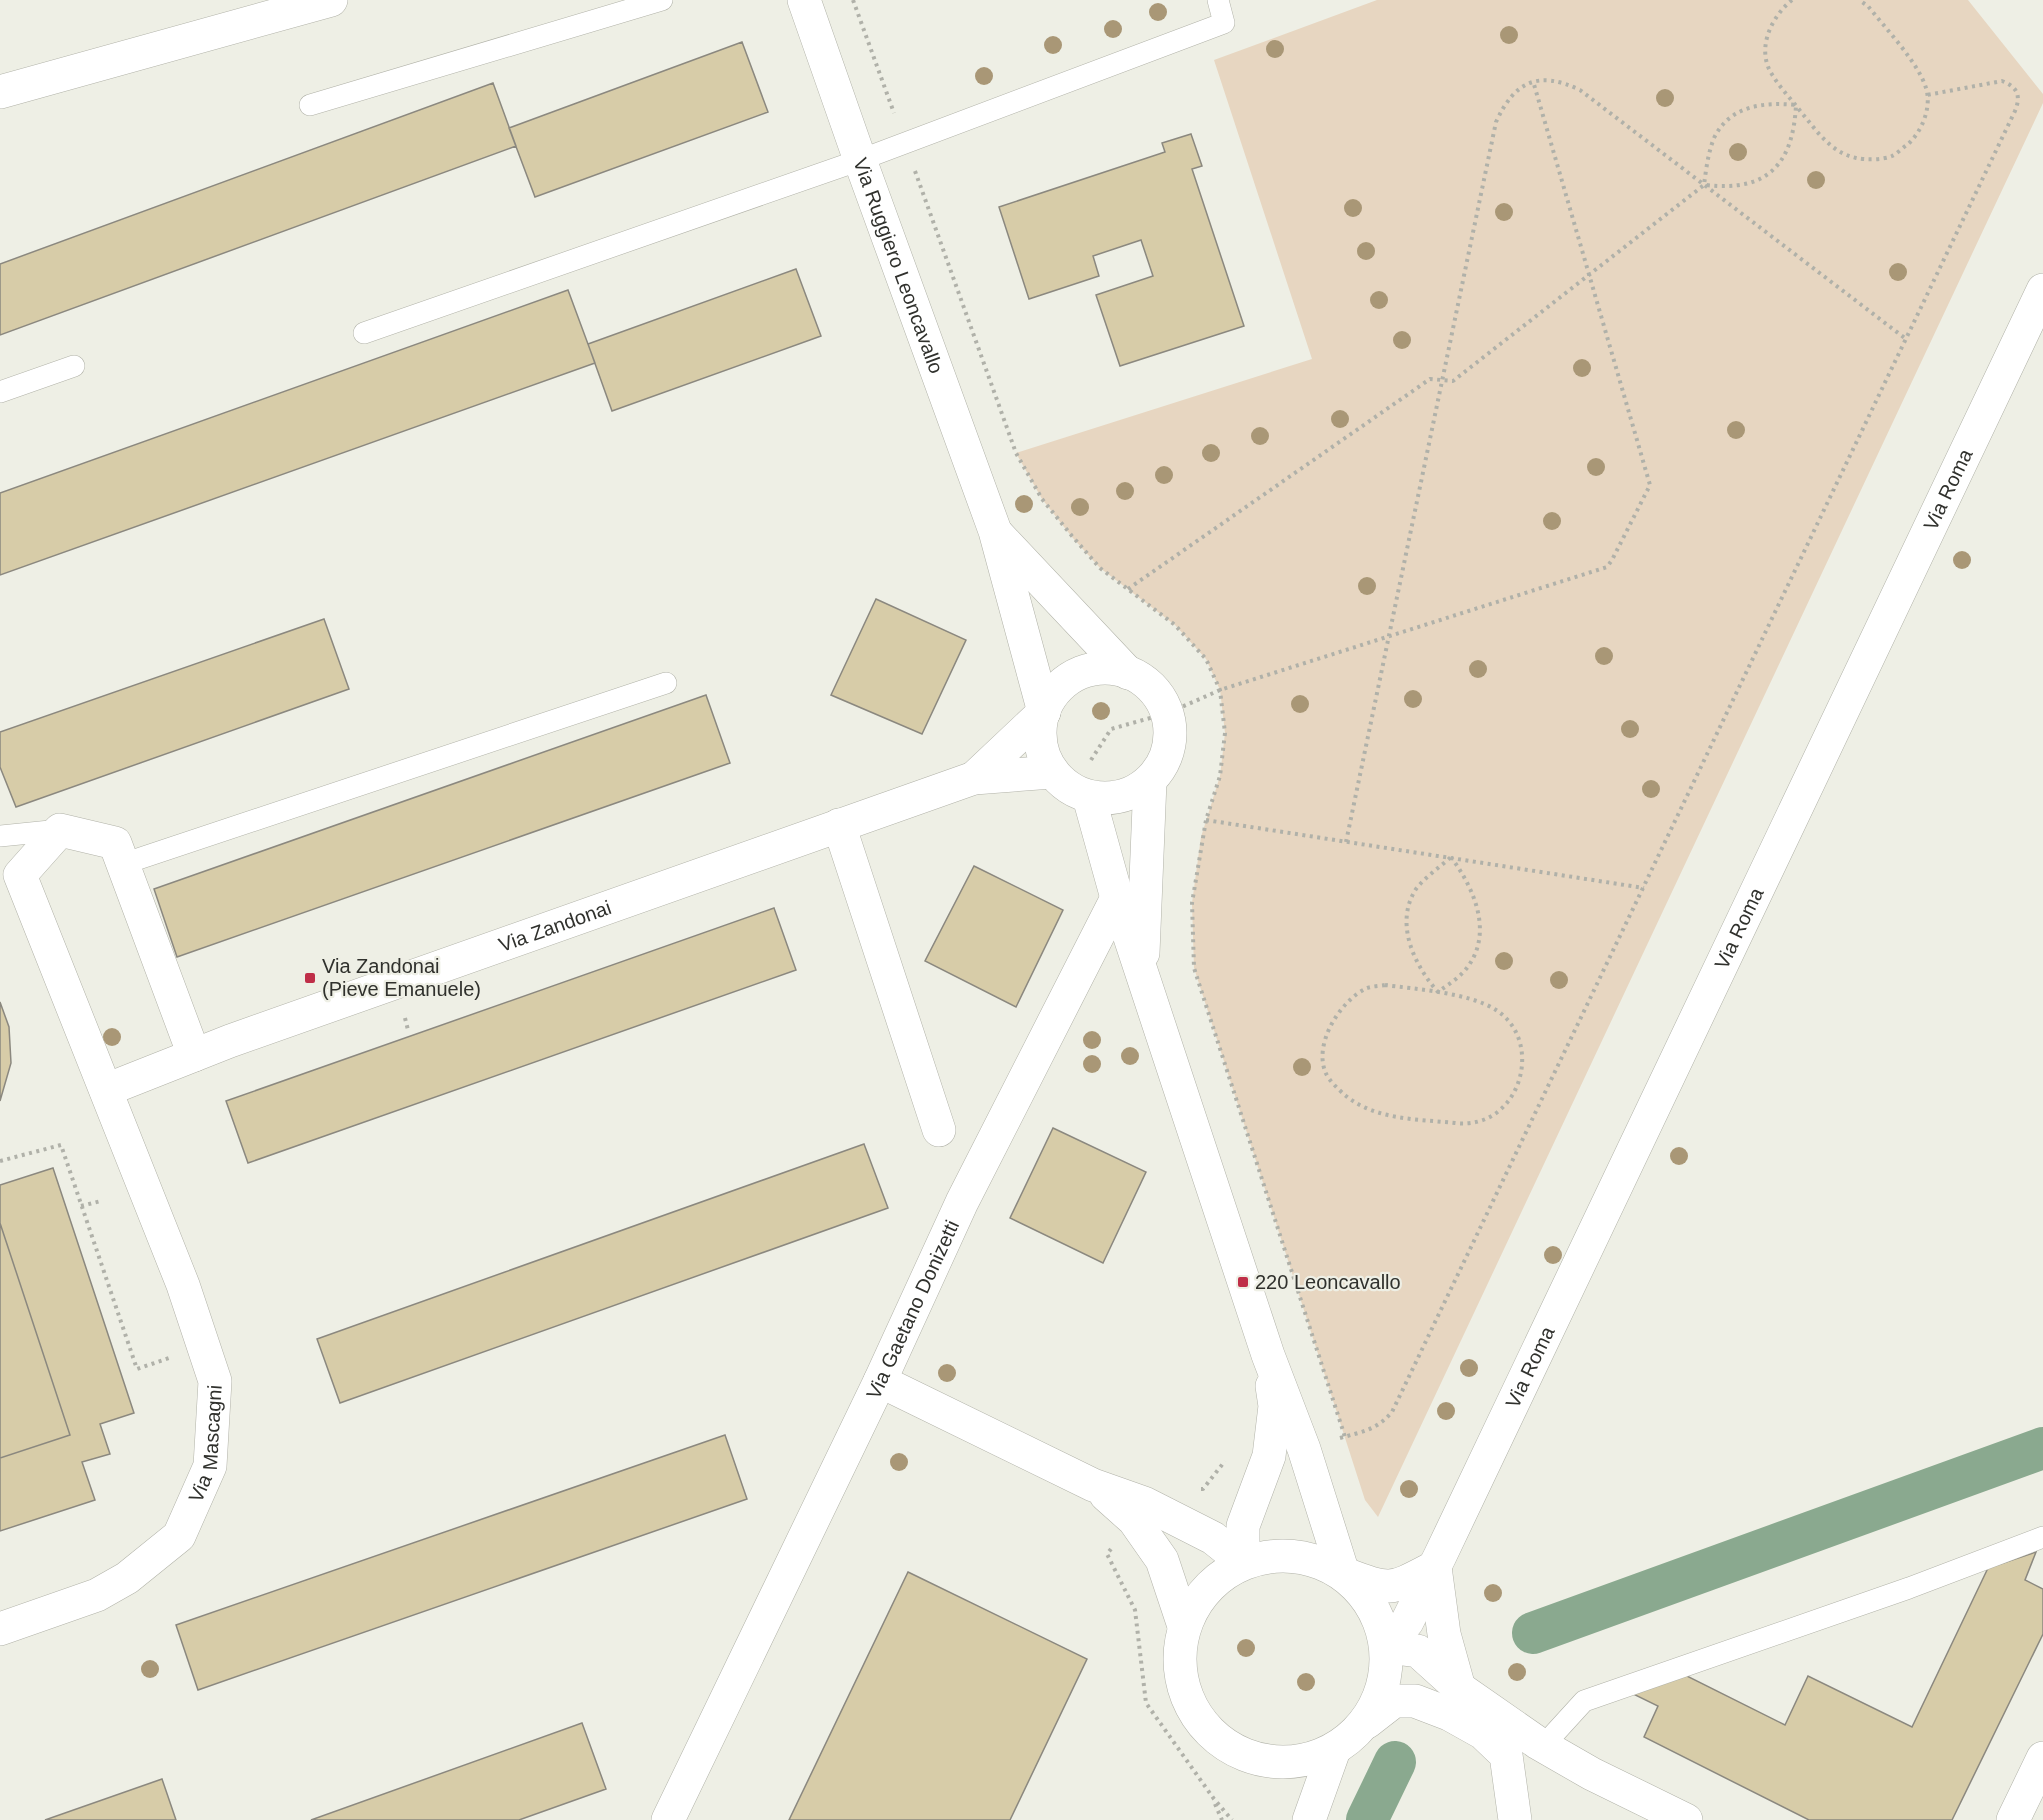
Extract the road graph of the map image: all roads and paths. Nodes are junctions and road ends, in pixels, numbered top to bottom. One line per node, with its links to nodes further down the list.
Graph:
1 (331, 0): 9 (street)
2 (662, 0): 11 (lane)
3 (804, 0): 14 (street, Via Ruggiero Leoncavallo)
4 (853, 0): 13 (path)
5 (1218, 0): 14 (lane)
6 (1792, 0): 12 (path)
7 (1860, 0): 10 (path)
8 (1533, 81): 15 (path); 16 (path); 21 (path)
9 (0, 92)
10 (1927, 95): 12 (path); 19 (path)
11 (310, 105)
12 (1796, 105): 15 (path); 15 (path)
13 (898, 124)
14 (860, 160): 18 (lane); 23 (street, Via Ruggiero Leoncavallo)
15 (1704, 185): 16 (path); 19 (path)
16 (1589, 275): 21 (path); 25 (path)
17 (2043, 290): 59 (street, Via Roma)
18 (364, 333)
19 (1906, 339): 40 (path)
20 (74, 366): 22 (lane)
21 (1442, 380): 24 (path); 25 (path)
22 (0, 392)
23 (995, 531): 26 (street); 28 (street, Via Ruggiero Leoncavallo)
24 (1128, 589)
25 (1389, 637): 29 (path); 37 (path)
26 (1128, 673): 28 (street); 29 (street)
27 (666, 683): 39 (lane)
28 (1044, 712): 30 (street); 31 (street)
29 (1168, 713): 31 (path); 32 (street)
30 (974, 778): 31 (street); 34 (street, Via Zandonai)
31 (1075, 778): 32 (street); 41 (street)
32 (1150, 781): 42 (street)
33 (1206, 820): 37 (path)
34 (839, 825): 46 (street, Via Zandonai); 48 (street)
35 (60, 830): 36 (lane); 39 (street); 47 (street, Via Mascagni)
36 (0, 836)
37 (1346, 842): 38 (path)
38 (1451, 858): 40 (path); 43 (path); 43 (path)
39 (123, 864): 46 (street)
40 (1644, 888): 55 (path)
41 (1117, 898): 42 (street); 54 (street, Via Gaetano Donizetti)
42 (1142, 970): 52 (street)
43 (1438, 992): 43 (path)
44 (404, 1014): 45 (path)
45 (408, 1030)
46 (194, 1055): 47 (street, Via Zandonai)
47 (106, 1090): 62 (street, Via Mascagni)
48 (939, 1130)
49 (0, 1161): 51 (path)
50 (101, 1201): 51 (path)
51 (81, 1206): 53 (path)
52 (1268, 1355): 58 (street); 60 (street)
53 (173, 1357)
54 (880, 1381): 56 (street); 69 (street, Via Gaetano Donizetti)
55 (1345, 1437)
56 (1093, 1485): 58 (street); 61 (street)
57 (2043, 1537): 66 (lane)
58 (1243, 1562): 60 (street); 61 (street)
59 (1435, 1567): 60 (street); 63 (street, Via Roma); 64 (street)
60 (1343, 1573): 63 (street)
61 (1184, 1626): 67 (street)
62 (0, 1629)
63 (1387, 1647): 64 (street); 65 (street)
64 (1459, 1688): 66 (street)
65 (1366, 1723): 67 (street); 73 (street)
66 (1543, 1746): 74 (street)
67 (1334, 1750): 72 (street)
68 (2043, 1758): 75 (street)
69 (668, 1820)
70 (1222, 1820): 71 (path)
71 (1232, 1820)
72 (1309, 1820)
73 (1515, 1820)
74 (1686, 1820)
75 (2013, 1820)

